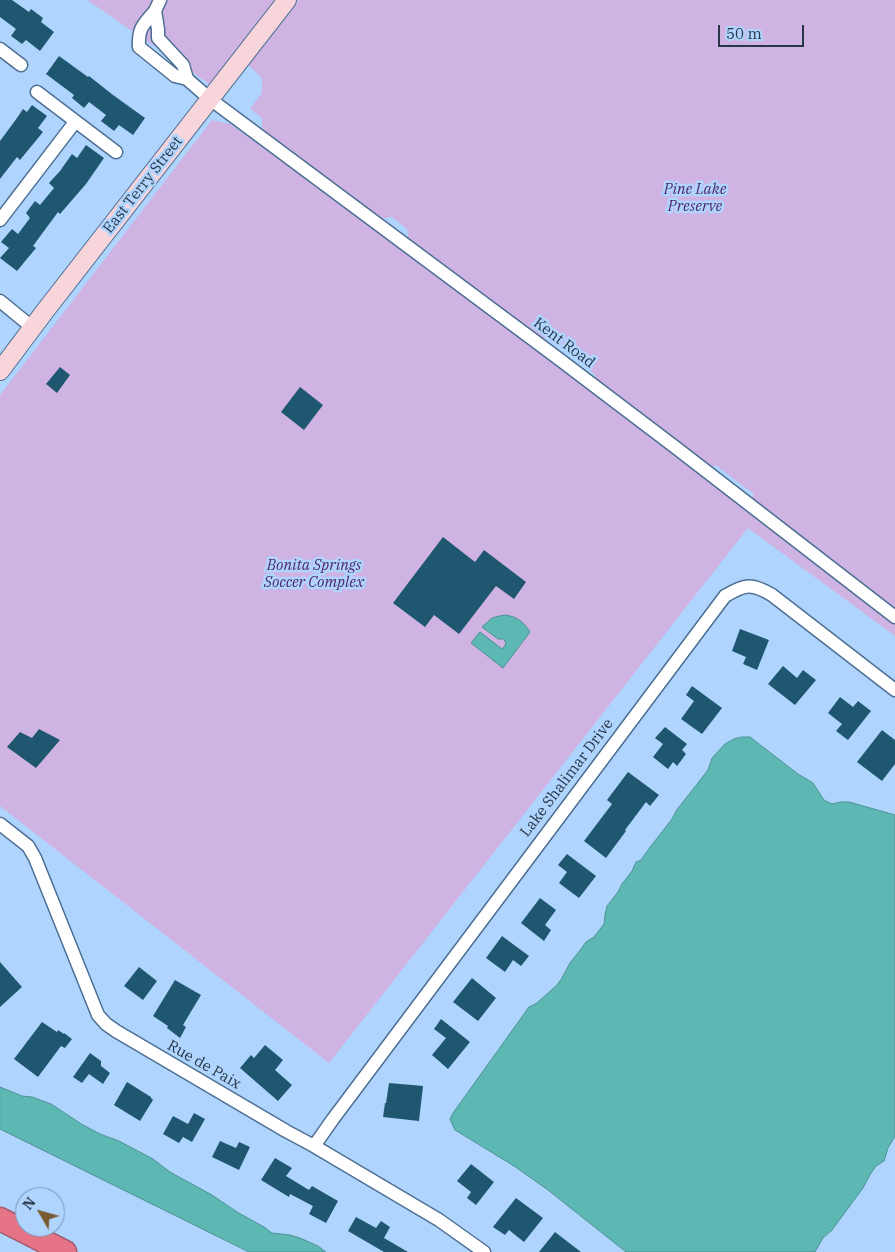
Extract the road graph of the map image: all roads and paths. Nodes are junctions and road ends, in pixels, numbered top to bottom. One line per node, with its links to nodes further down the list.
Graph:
1 (287, 0): 9 (street, East Terry Street)
2 (157, 6): 3 (street); 4 (street)
3 (158, 29): 4 (street); 7 (street)
4 (140, 31): 7 (street)
5 (0, 49): 6 (street)
6 (21, 65)
7 (187, 79): 9 (street, Kent Road)
8 (37, 92): 10 (street)
9 (210, 100): 14 (street, East Terry Street); 16 (street, Kent Road)
10 (75, 122): 11 (street); 12 (street)
11 (116, 152)
12 (0, 220)
13 (0, 301): 14 (street)
14 (33, 328): 15 (street, East Terry Street)
15 (0, 371)
16 (895, 617)
17 (895, 690): 19 (street, Lake Shalimar Drive)
18 (0, 824): 19 (street, Rue de Paix)
19 (314, 1146): 22 (street, Rue de Paix)
20 (0, 1219): 21 (highway)
21 (65, 1252)
22 (484, 1252)

